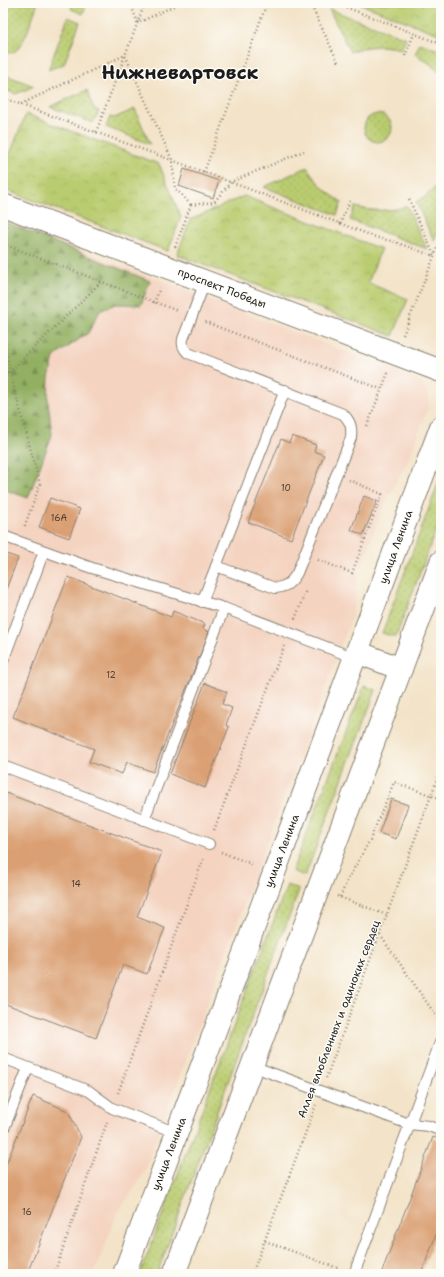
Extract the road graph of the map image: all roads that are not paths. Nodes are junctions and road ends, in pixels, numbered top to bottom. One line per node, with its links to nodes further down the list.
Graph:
1 (3, 205): 2 (main road, проспект Победы)
2 (205, 282): 3 (main road, проспект Победы); 4 (lane)
3 (441, 371)
4 (285, 390): 9 (lane); 9 (lane)
5 (441, 427): 12 (main road, улица Ленина)
6 (3, 536): 7 (lane)
7 (44, 551): 10 (lane); 13 (lane)
8 (441, 562): 14 (main road)
9 (216, 566): 10 (lane)
10 (202, 602): 11 (lane)
11 (224, 608): 12 (lane); 16 (lane)
12 (356, 655): 14 (main road); 25 (main road, улица Ленина)
13 (3, 661)
14 (401, 669): 20 (main road)
15 (3, 766): 16 (lane)
16 (144, 820): 17 (lane)
17 (209, 844)
18 (441, 1040): 22 (lane)
19 (3, 1058): 21 (lane)
20 (252, 1066): 22 (lane); 28 (main road)
21 (28, 1068): 23 (lane); 25 (lane)
22 (410, 1124): 24 (lane); 26 (lane)
23 (3, 1131)
24 (441, 1131)
25 (177, 1133): 27 (main road, улица Ленина)
26 (350, 1273)
27 (124, 1274)
28 (174, 1274)

